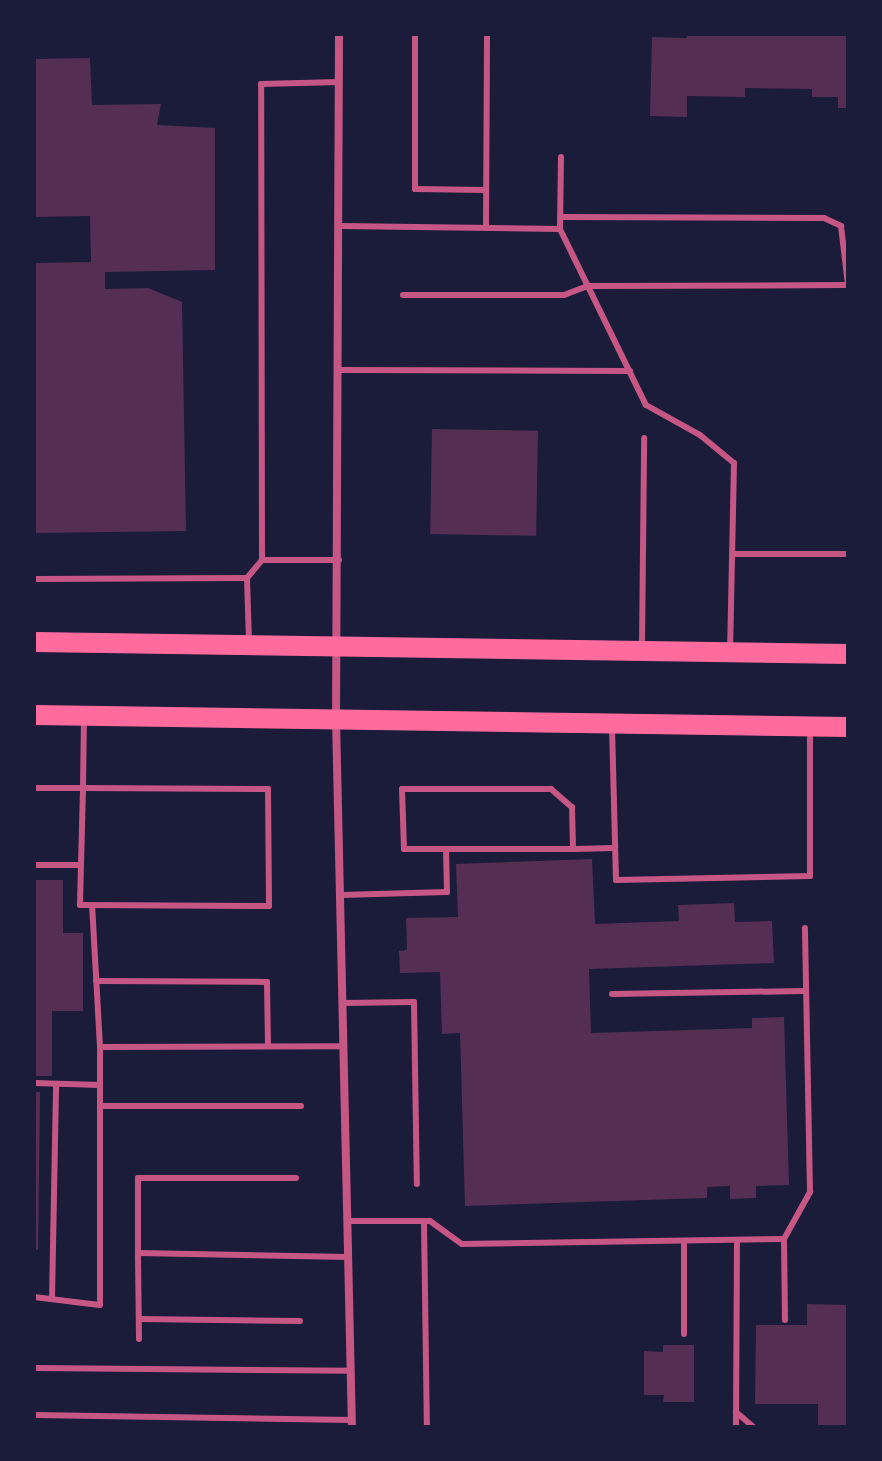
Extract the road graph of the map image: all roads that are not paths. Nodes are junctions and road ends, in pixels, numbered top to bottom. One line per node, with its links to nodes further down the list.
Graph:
1 (339, 34): 4 (street)
2 (415, 34): 6 (lane)
3 (487, 34): 6 (lane)
4 (339, 82): 8 (street); 19 (lane)
5 (561, 157): 7 (lane)
6 (486, 190): 9 (lane)
7 (560, 217): 10 (lane); 11 (lane)
8 (340, 226): 9 (lane); 14 (street)
9 (486, 228): 10 (lane)
10 (560, 229): 12 (lane)
11 (848, 285): 12 (lane)
12 (588, 286): 13 (lane); 15 (lane)
13 (403, 295)
14 (339, 370): 15 (lane); 20 (street)
15 (630, 371): 17 (lane)
16 (644, 438): 26 (lane)
17 (733, 554): 18 (lane); 27 (lane)
18 (848, 554)
19 (262, 560): 20 (lane); 21 (lane)
20 (339, 560): 25 (street)
21 (247, 578): 22 (lane); 24 (lane)
22 (34, 579)
23 (34, 642): 24 (main road)
24 (249, 645): 25 (main road)
25 (338, 647): 26 (main road); 31 (street)
26 (642, 651): 27 (main road)
27 (730, 652): 28 (main road)
28 (848, 654)
29 (34, 715): 30 (main road)
30 (84, 716): 31 (main road); 36 (lane)
31 (336, 719): 32 (main road); 42 (street)
32 (612, 724): 33 (main road); 37 (lane)
33 (810, 727): 34 (main road); 37 (lane)
34 (848, 727)
35 (34, 788): 36 (lane)
36 (83, 788): 41 (lane); 43 (lane)
37 (615, 848): 39 (lane)
38 (446, 849): 39 (lane); 39 (lane); 42 (lane)
39 (573, 849)
40 (34, 865): 41 (lane)
41 (81, 865): 43 (lane)
42 (341, 895): 48 (street)
43 (92, 905): 45 (lane)
44 (805, 928): 46 (lane)
45 (96, 981): 49 (lane); 51 (lane)
46 (806, 991): 47 (lane); 61 (lane)
47 (612, 994)
48 (343, 1003): 50 (street); 58 (lane)
49 (268, 1046): 50 (lane); 51 (lane)
50 (344, 1046): 59 (street)
51 (100, 1047): 54 (lane)
52 (34, 1083): 53 (lane)
53 (56, 1084): 54 (lane); 67 (lane)
54 (100, 1085): 55 (lane)
55 (100, 1106): 56 (lane); 67 (lane)
56 (301, 1106)
57 (296, 1178): 64 (lane)
58 (417, 1184)
59 (348, 1221): 60 (lane); 65 (street)
60 (424, 1221): 63 (lane); 80 (lane)
61 (784, 1239): 62 (lane); 69 (lane)
62 (737, 1240): 63 (lane); 75 (lane)
63 (684, 1241): 71 (lane)
64 (138, 1253): 65 (lane); 68 (lane)
65 (349, 1257): 74 (street)
66 (34, 1297): 67 (lane)
67 (52, 1298)
68 (139, 1319): 70 (lane); 72 (lane)
69 (785, 1320)
70 (300, 1321)
71 (684, 1334)
72 (139, 1339)
73 (34, 1368): 74 (lane)
74 (351, 1371): 78 (street)
75 (736, 1412): 81 (lane); 82 (lane)
76 (34, 1415): 77 (lane)
77 (151, 1418): 78 (lane); 79 (lane)
78 (352, 1424)
79 (151, 1427)
80 (427, 1427)
81 (736, 1427)
82 (753, 1427)

